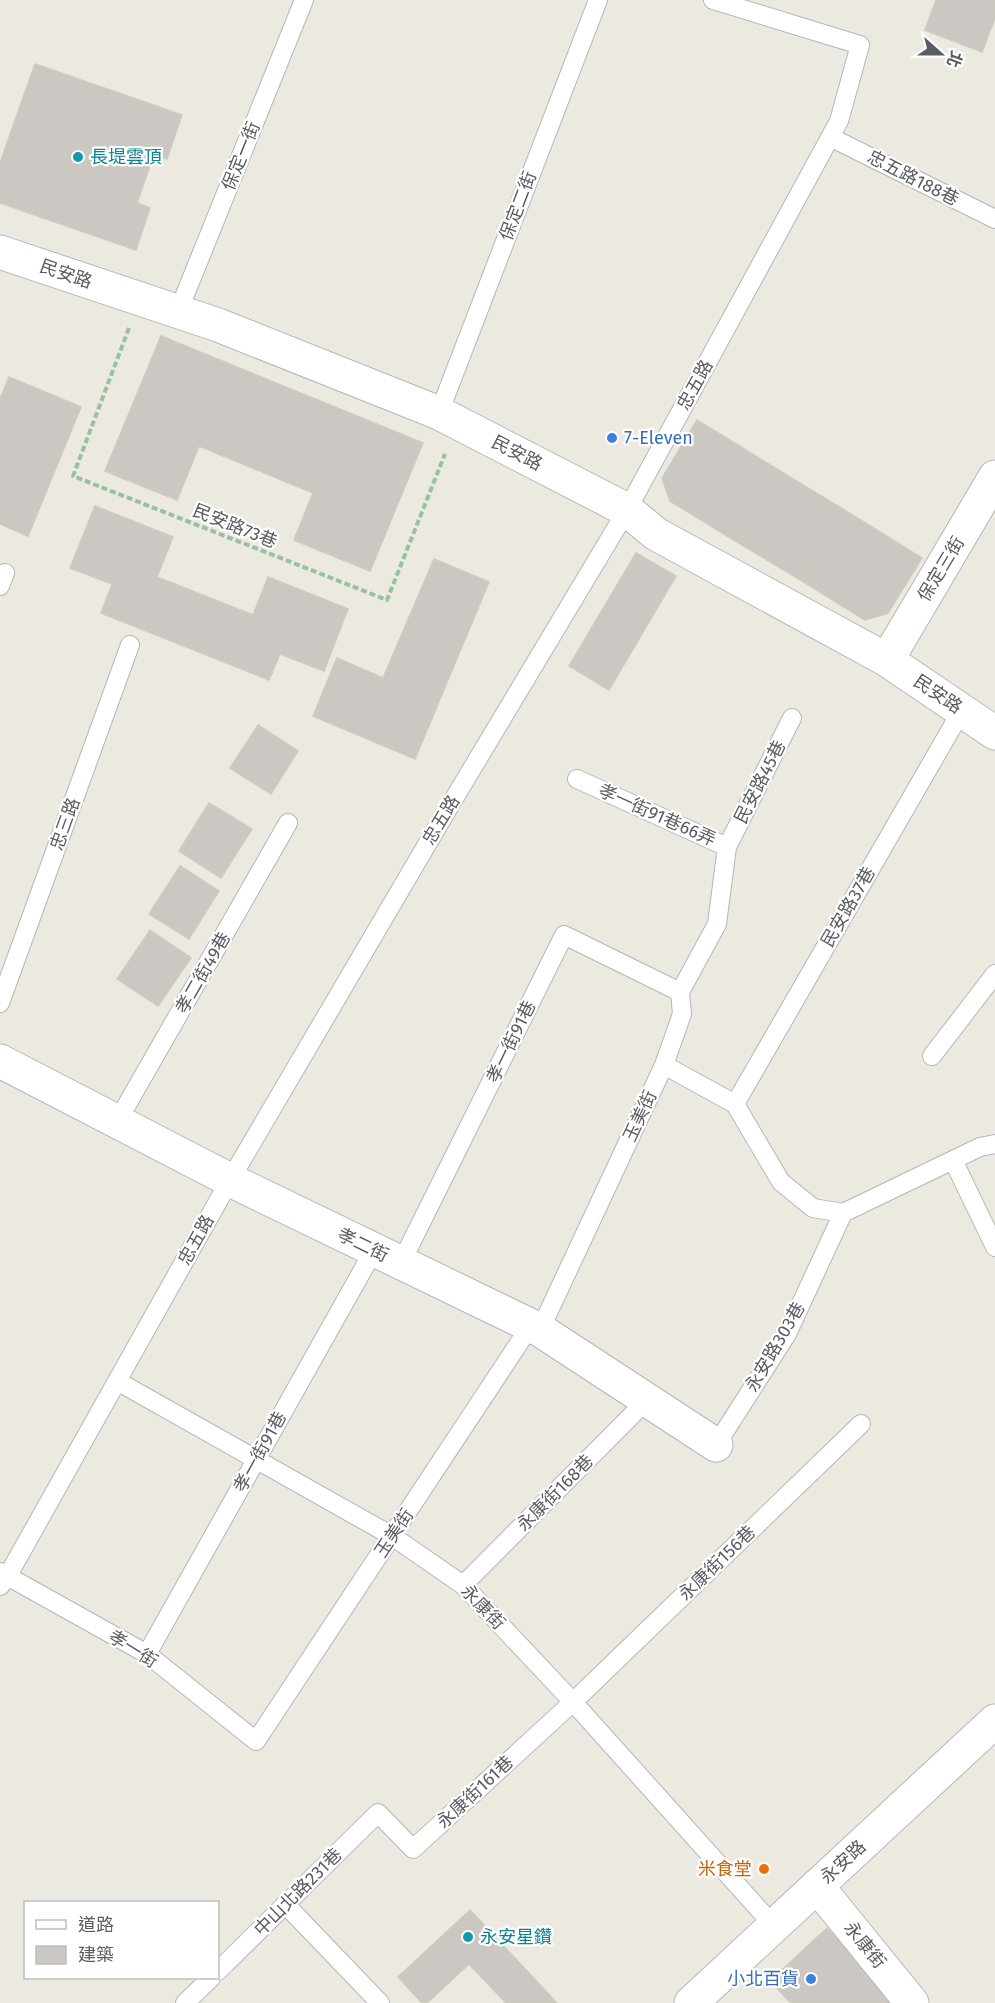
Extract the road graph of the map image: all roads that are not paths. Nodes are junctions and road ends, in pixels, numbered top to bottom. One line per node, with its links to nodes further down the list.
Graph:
1 (303, 0): 7 (lane, 保定一街)
2 (598, 0): 8 (lane, 保定二街)
3 (713, 0): 4 (lane, 忠五路)
4 (830, 137): 5 (lane, 忠五路188巷); 10 (lane, 忠五路)
5 (995, 219)
6 (0, 252): 7 (street, 民安路)
7 (178, 312): 8 (street, 民安路)
8 (448, 418): 10 (street, 民安路)
9 (995, 477): 12 (street, 保定三街)
10 (627, 510): 12 (street, 民安路); 29 (lane, 忠五路)
11 (130, 645): 21 (lane, 忠三路)
12 (887, 660): 13 (street, 民安路)
13 (962, 710): 15 (street, 民安路); 25 (lane, 民安路37巷)
14 (792, 718): 18 (lane, 民安路45巷)
15 (995, 733)
16 (577, 779): 18 (lane, 孝一街91巷66弄)
17 (288, 823): 26 (lane, 孝二街49巷)
18 (727, 846): 20 (lane, 孝一街91巷66弄)
19 (995, 974): 22 (lane)
20 (680, 992): 24 (lane, 玉美街); 32 (lane, 孝一街91巷)
21 (0, 1003)
22 (932, 1056)
23 (0, 1062): 26 (street, 孝二街)
24 (664, 1065): 25 (lane); 33 (lane, 玉美街)
25 (735, 1104): 30 (lane)
26 (117, 1122): 29 (street, 孝二街)
27 (995, 1144): 28 (lane)
28 (953, 1160): 30 (lane); 31 (lane)
29 (230, 1180): 32 (street, 孝二街); 34 (lane, 忠五路)
30 (843, 1213): 37 (lane, 永安路303巷)
31 (995, 1247)
32 (387, 1256): 33 (street, 孝二街); 38 (lane, 孝一街91巷)
33 (536, 1328): 35 (street, 孝二街); 39 (lane, 玉美街)
34 (117, 1381): 38 (lane, 永康街); 40 (lane, 忠五路)
35 (647, 1400): 37 (street, 孝二街); 41 (lane, 永康街168巷)
36 (861, 1424): 43 (lane, 永康街156巷)
37 (716, 1445)
38 (256, 1459): 39 (lane, 永康街); 42 (lane, 孝一街91巷)
39 (392, 1536): 41 (lane, 永康街); 45 (lane, 玉美街)
40 (2, 1578): 42 (lane, 孝一街)
41 (463, 1585): 43 (lane, 永康街)
42 (147, 1654): 45 (lane, 孝一街)
43 (573, 1702): 46 (lane, 永康街161巷); 49 (lane, 永康街)
44 (995, 1721): 47 (street, 永安路)
45 (256, 1741)
46 (378, 1813): 48 (lane, 中山北路231巷)
47 (817, 1886): 49 (street, 永安路); 55 (street, 永康街)
48 (285, 1904): 50 (lane, 中山北路231巷); 53 (lane)
49 (774, 1926): 54 (street, 永安路)
50 (219, 1970)
51 (209, 1979): 52 (lane)
52 (185, 2003)
53 (380, 2003)
54 (691, 2003)
55 (912, 2003)

